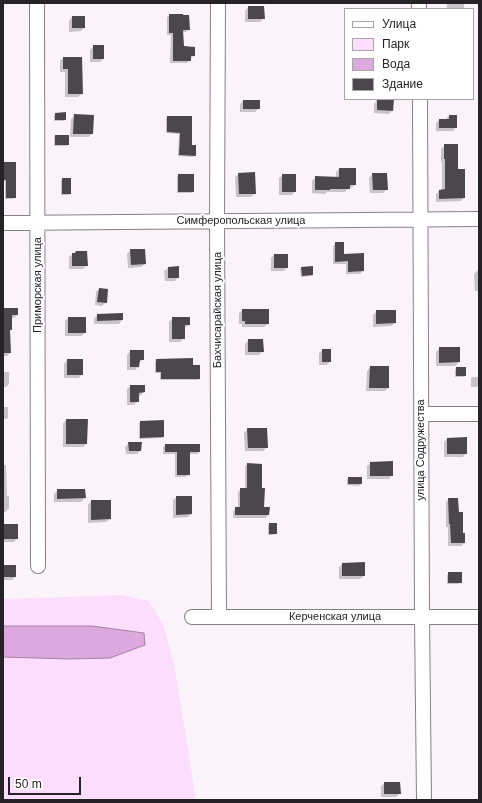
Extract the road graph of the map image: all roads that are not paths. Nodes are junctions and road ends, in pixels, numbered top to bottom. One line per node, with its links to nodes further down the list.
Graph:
1 (37, 3): 8 (street, Приморская улица)
2 (218, 3): 6 (street, Бахчисарайская улица)
3 (420, 100): 5 (street, улица Содружества)
4 (479, 219): 5 (street, Симферопольская улица)
5 (421, 220): 6 (street, Симферопольская улица); 9 (street, улица Содружества)
6 (217, 221): 8 (street, Симферопольская улица); 13 (street, Бахчисарайская улица)
7 (3, 223): 8 (street, Симферопольская улица)
8 (38, 223): 11 (street, Приморская улица)
9 (421, 414): 10 (street); 14 (street, улица Содружества)
10 (479, 414)
11 (38, 566)
12 (192, 617): 13 (street, Керченская улица)
13 (219, 617): 14 (street, Керченская улица)
14 (422, 617): 15 (street, Керченская улица); 16 (street, улица Содружества)
15 (479, 617)
16 (424, 800)

